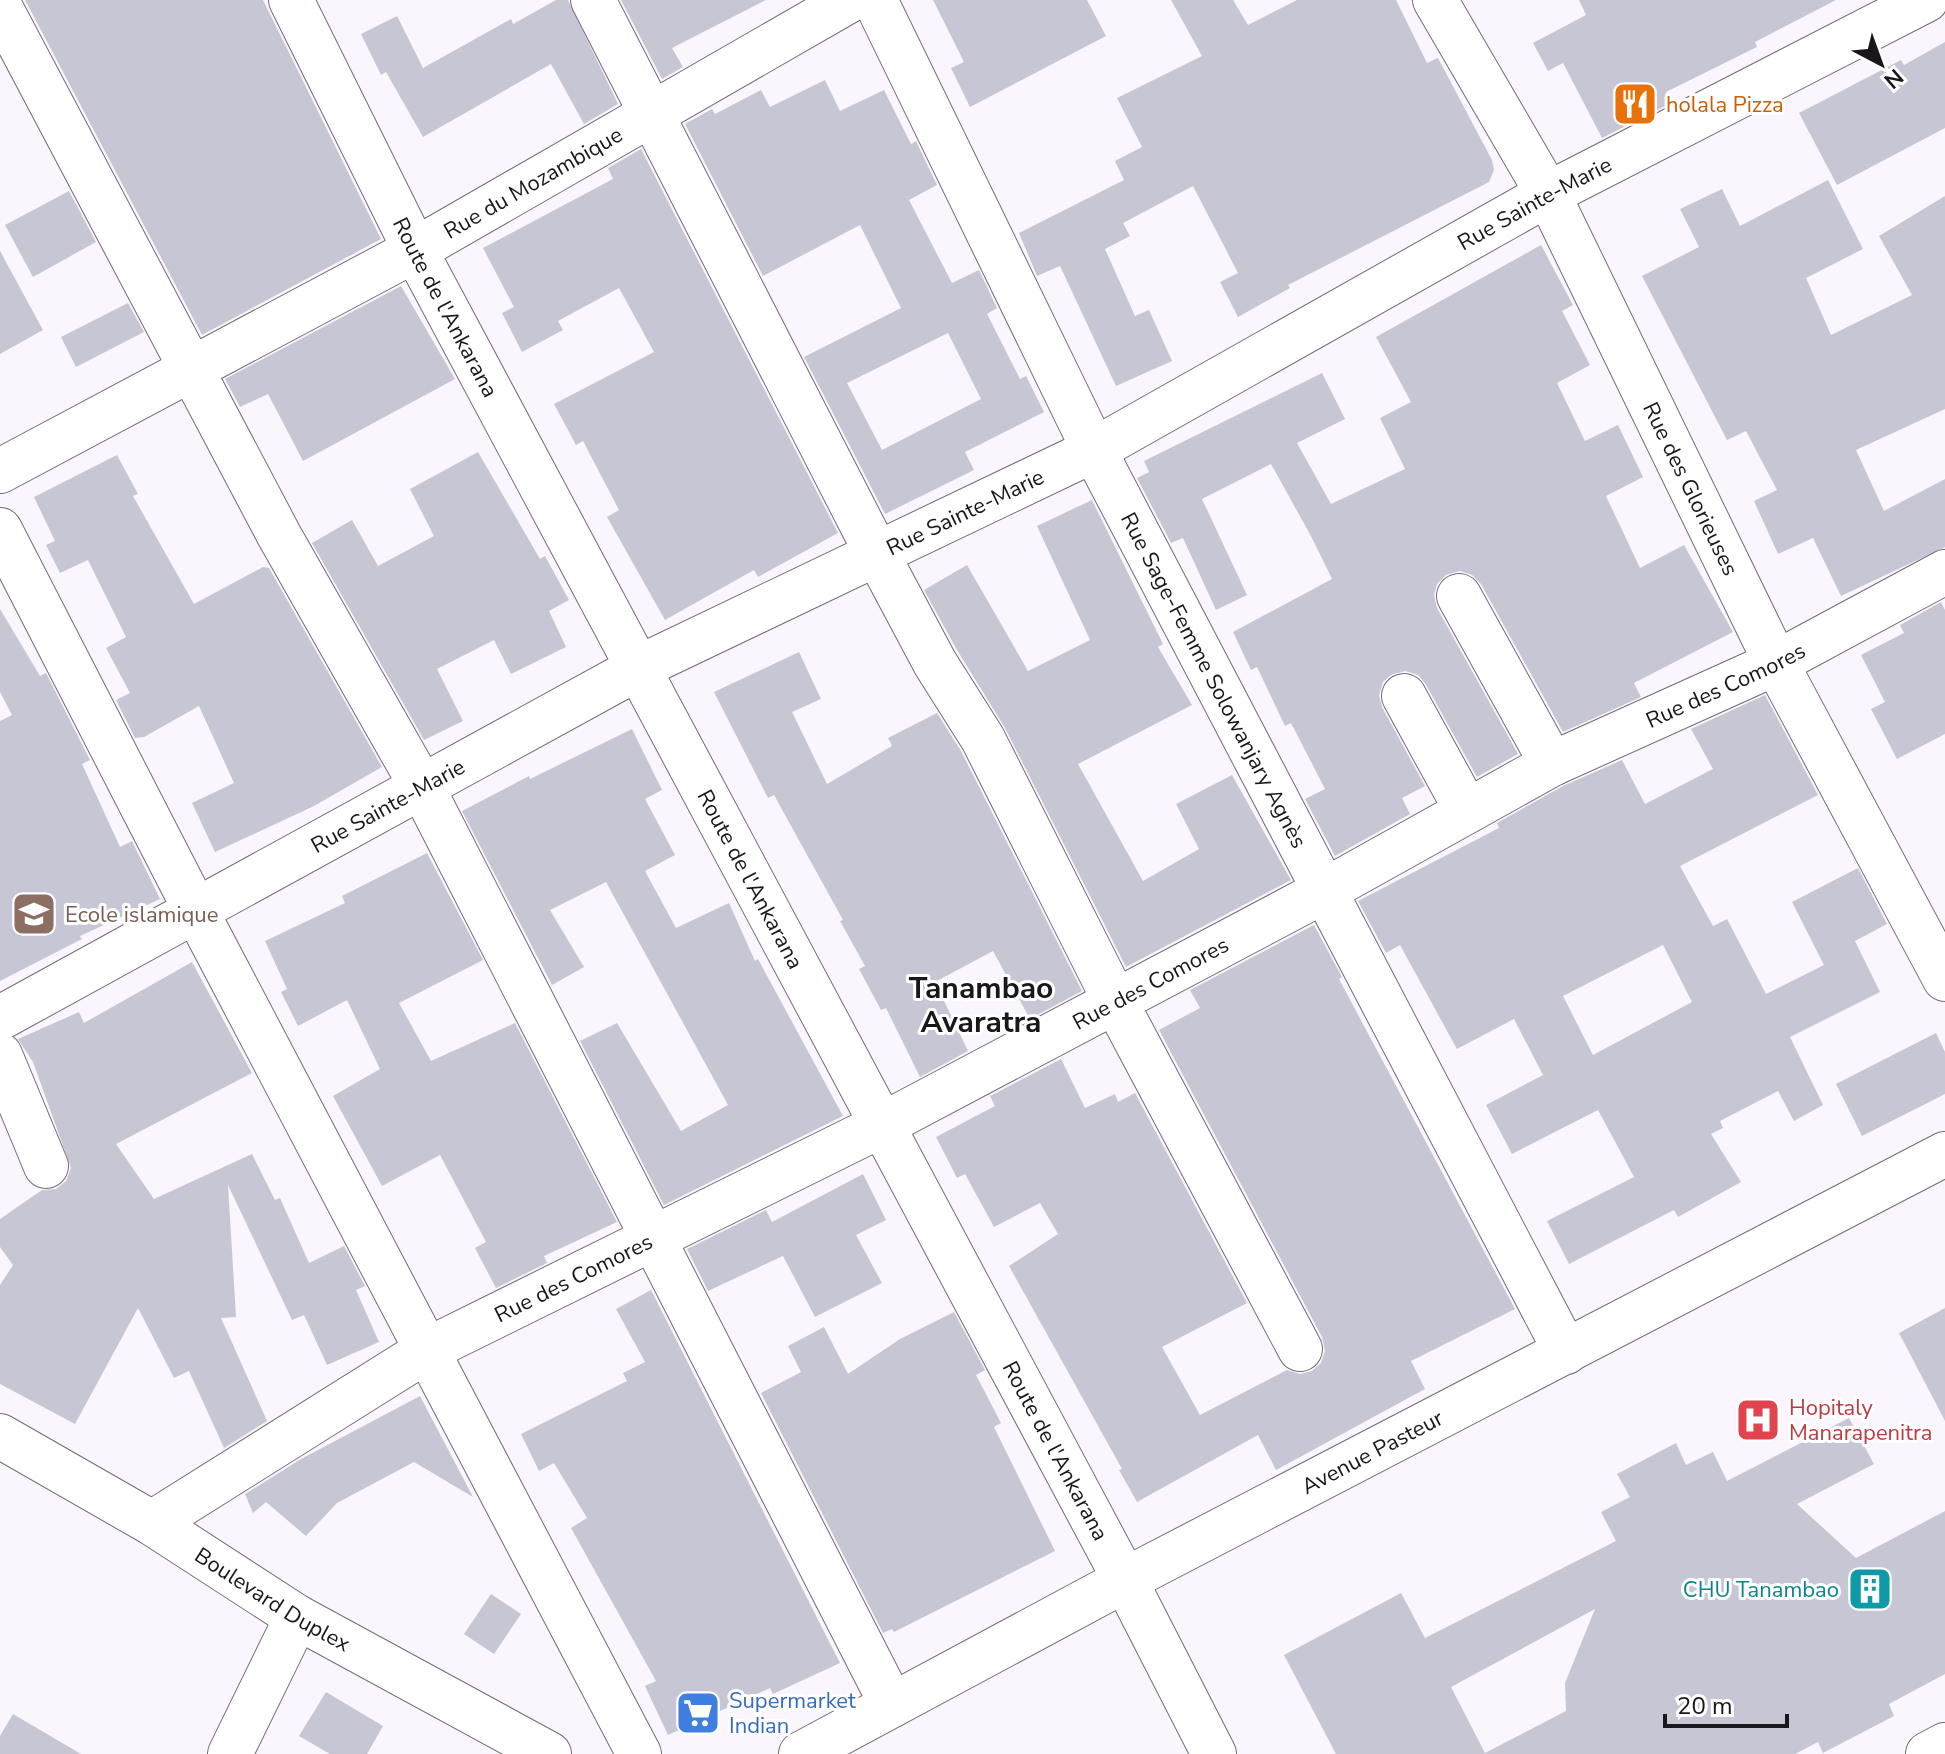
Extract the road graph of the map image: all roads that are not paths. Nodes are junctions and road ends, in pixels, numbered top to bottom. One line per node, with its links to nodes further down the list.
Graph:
1 (291, 0): 10 (street, Route de l'Ankarana)
2 (593, 0): 8 (street)
3 (850, 0): 8 (street, Rue du Mozambique)
4 (875, 0): 12 (street, Rue Sage-Femme Solowanjary Agnès)
5 (1435, 0): 9 (street, Rue des Glorieuses)
6 (1926, 0): 9 (street, Rue Sainte-Marie)
7 (0, 7): 11 (street)
8 (652, 111): 10 (street, Rue du Mozambique); 15 (street)
9 (1548, 194): 12 (street, Rue Sainte-Marie); 18 (street, Rue des Glorieuses)
10 (415, 250): 11 (street, Rue du Mozambique); 19 (street, Route de l'Ankarana)
11 (194, 368): 13 (street, Rue du Mozambique); 22 (street)
12 (1094, 450): 15 (street, Rue Sainte-Marie); 24 (street, Rue Sage-Femme Solowanjary Agnès)
13 (0, 471)
14 (0, 530): 25 (street)
15 (877, 554): 19 (street, Rue Sainte-Marie); 27 (street)
16 (1945, 572): 18 (street, Rue des Comores)
17 (1459, 596): 21 (street)
18 (1776, 663): 21 (street, Rue des Comores); 26 (street, Rue des Glorieuses)
19 (640, 667): 22 (street, Rue Sainte-Marie); 30 (street, Route de l'Ankarana)
20 (1404, 696): 23 (street)
21 (1552, 764): 23 (street, Rue des Comores)
22 (422, 787): 25 (street, Rue Sainte-Marie); 33 (street)
23 (1467, 811): 24 (street, Rue des Comores)
24 (1324, 891): 27 (street, Rue des Comores); 36 (street, Rue Sage-Femme Solowanjary Agnès)
25 (196, 911): 28 (street, Rue Sainte-Marie); 34 (street)
26 (1945, 979)
27 (1116, 1003): 30 (street, Rue des Comores); 35 (street)
28 (0, 1018)
29 (0, 1055): 32 (street)
30 (880, 1126): 33 (street, Rue des Comores); 39 (street, Route de l'Ankarana)
31 (1945, 1154): 36 (street, Avenue Pasteur)
32 (46, 1166)
33 (653, 1238): 34 (street, Rue des Comores); 41 (street)
34 (429, 1349): 38 (street, Rue des Comores); 45 (street)
35 (1300, 1349)
36 (1566, 1352): 39 (street, Avenue Pasteur)
37 (0, 1436): 38 (street, Boulevard Duplex)
38 (152, 1523): 40 (street, Boulevard Duplex)
39 (1125, 1580): 41 (street, Avenue Pasteur); 47 (street, Route de l'Ankarana)
40 (297, 1617): 43 (street); 44 (street, Boulevard Duplex)
41 (892, 1705): 46 (street, Avenue Pasteur)
42 (1945, 1745): 48 (street)
43 (230, 1754)
44 (549, 1754)
45 (639, 1754)
46 (801, 1754)
47 (1214, 1754)
48 (1928, 1754)

